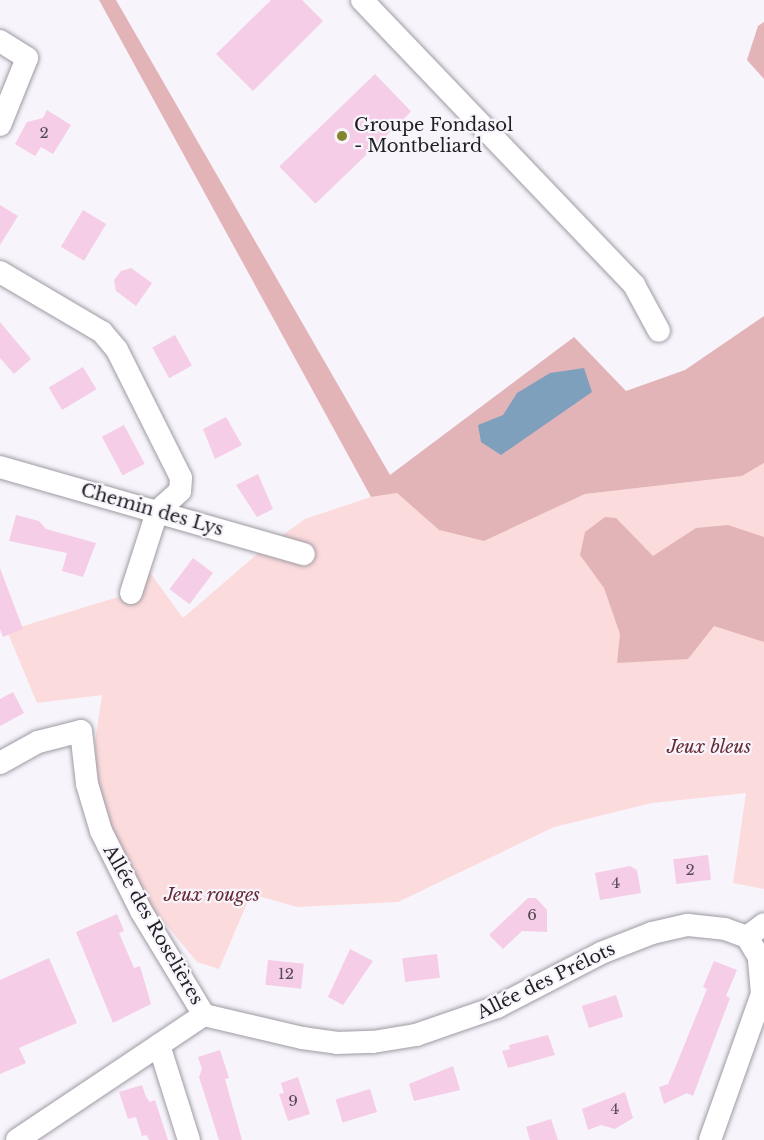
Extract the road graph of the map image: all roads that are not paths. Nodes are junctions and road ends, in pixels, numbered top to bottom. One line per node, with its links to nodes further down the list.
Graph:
1 (362, 0): 5 (street)
2 (0, 41): 3 (street)
3 (0, 125)
4 (0, 272): 7 (street)
5 (659, 331)
6 (0, 466): 7 (street, Chemin des Lys)
7 (157, 512): 8 (street, Chemin des Lys); 9 (street)
8 (304, 554)
9 (131, 593)
10 (0, 763): 13 (street, Allée des Roselières)
11 (756, 930): 12 (street); 13 (street, Allée des Prélots)
12 (761, 1010): 17 (street)
13 (204, 1015): 14 (street)
14 (159, 1045): 15 (street); 16 (street)
15 (17, 1140)
16 (189, 1140)
17 (710, 1140)

